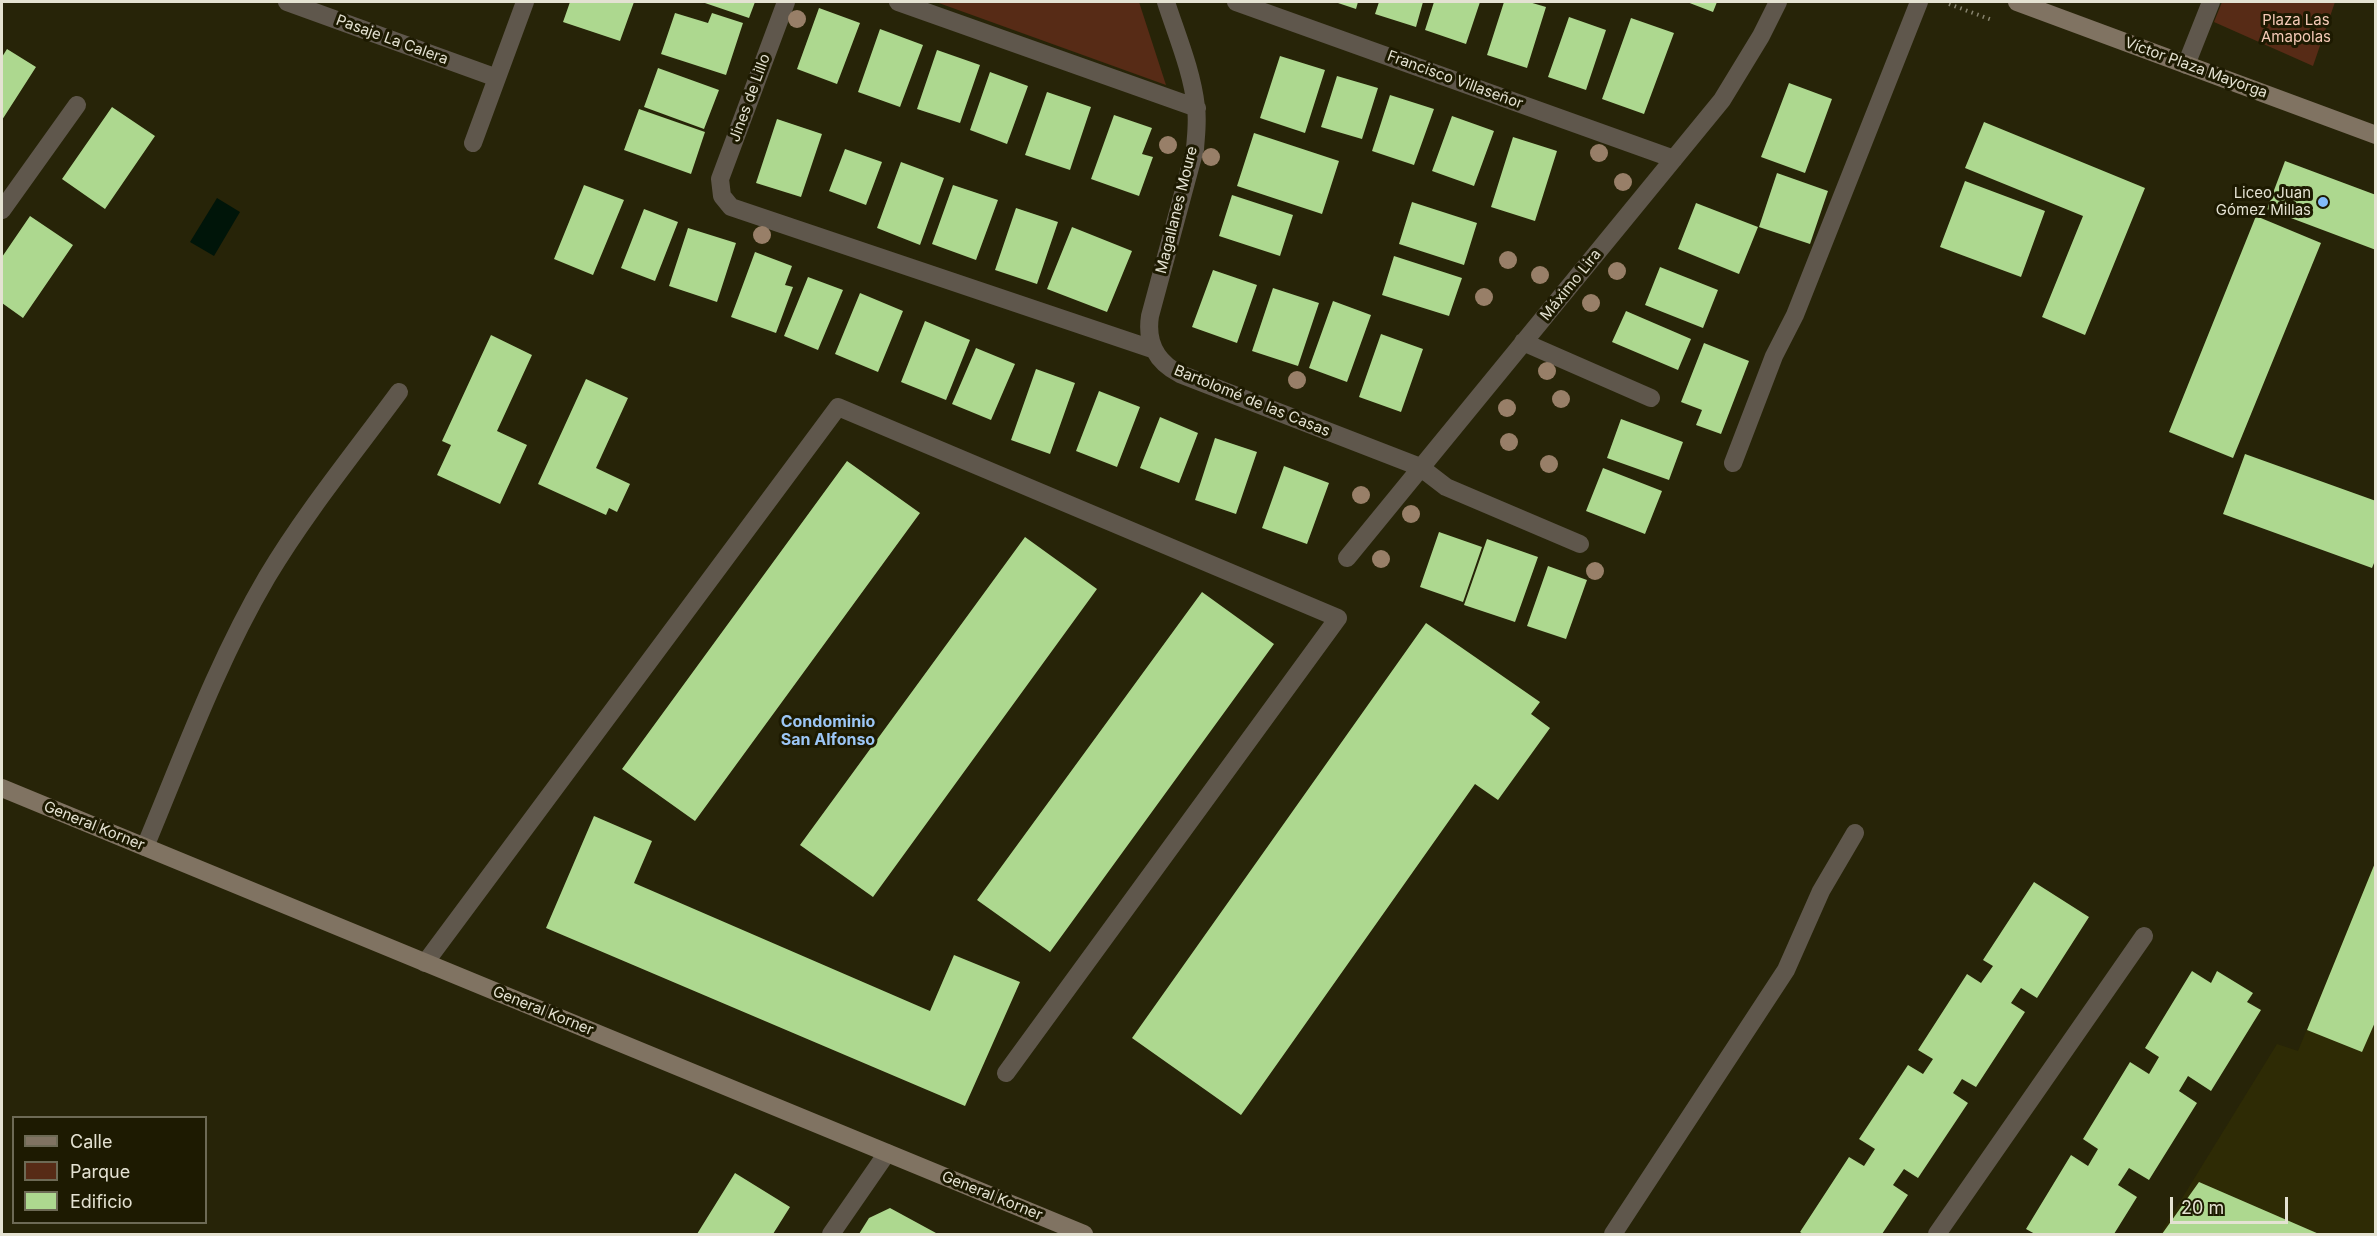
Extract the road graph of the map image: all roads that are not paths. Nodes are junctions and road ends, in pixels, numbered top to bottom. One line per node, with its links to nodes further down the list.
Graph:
1 (287, 2): 12 (street, Pasaje La Calera)
2 (525, 2): 12 (street)
3 (786, 2): 18 (street, Jines de Lillo)
4 (898, 2): 14 (street)
5 (1166, 2): 14 (street, Magallanes Moure)
6 (1236, 2): 17 (street, Francisco Villaseñor)
7 (1778, 2): 17 (street, Máximo Lira)
8 (1919, 2): 24 (street)
9 (2017, 2): 11 (street, Víctor Plaza Mayorga)
10 (2211, 2): 11 (street)
11 (2186, 65): 15 (street, Víctor Plaza Mayorga)
12 (497, 78): 16 (street)
13 (77, 105): 19 (street)
14 (1197, 108): 21 (street, Magallanes Moure)
15 (2376, 135)
16 (473, 143)
17 (1674, 159): 20 (street, Máximo Lira)
18 (722, 196): 21 (street, Bartolomé de las Casas)
19 (2, 210)
20 (1523, 342): 23 (street); 25 (street, Máximo Lira)
21 (1152, 349): 25 (street, Bartolomé de las Casas)
22 (399, 392): 30 (street)
23 (1652, 398)
24 (1733, 463)
25 (1420, 467): 26 (street, Bartolomé de las Casas); 27 (street, Máximo Lira)
26 (1580, 544)
27 (1347, 558)
28 (2, 788): 30 (street, General Korner)
29 (1855, 832): 37 (street)
30 (145, 847): 32 (street, General Korner)
31 (2144, 936): 38 (street)
32 (425, 963): 33 (street); 34 (street, General Korner)
33 (1006, 1073)
34 (887, 1153): 35 (street); 36 (street, General Korner)
35 (831, 1234)
36 (1084, 1234)
37 (1613, 1234)
38 (1937, 1234)

